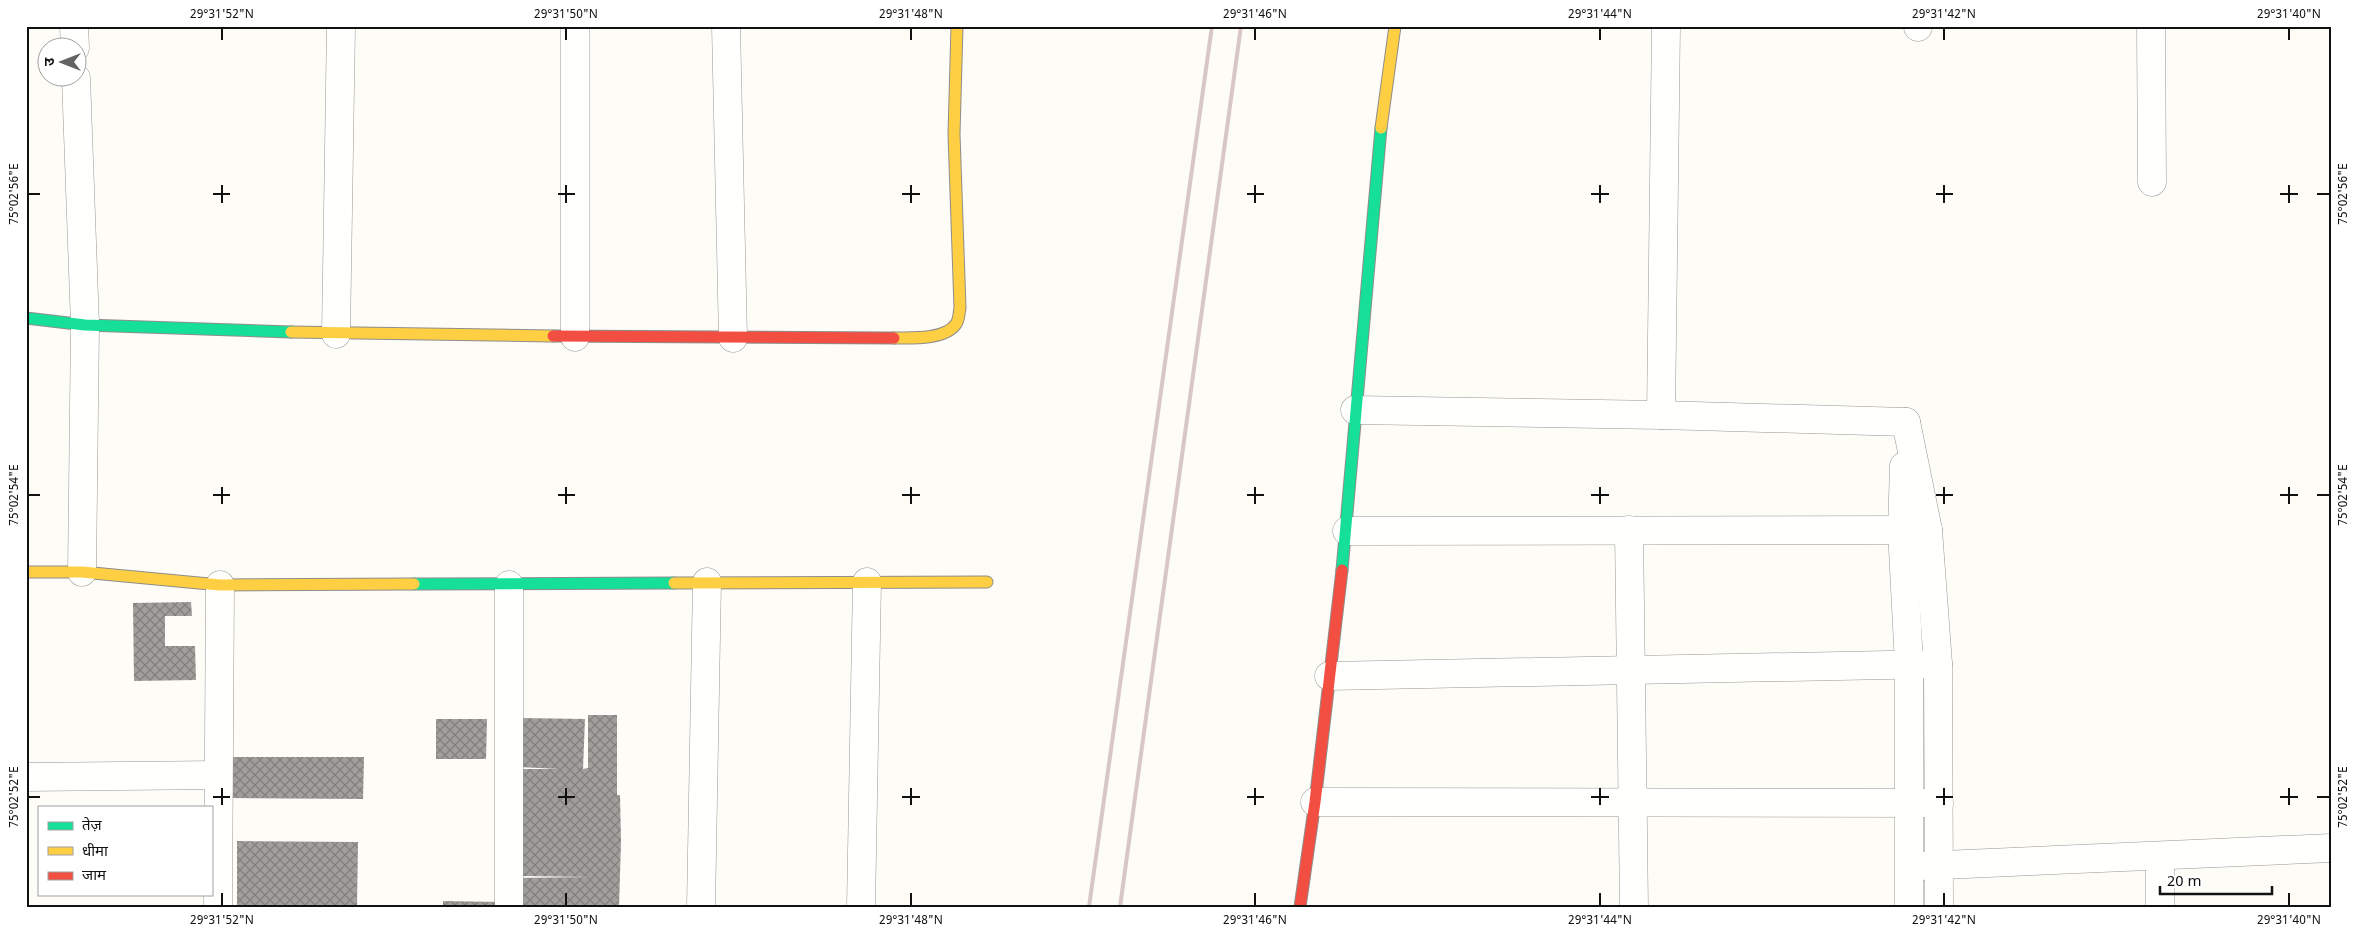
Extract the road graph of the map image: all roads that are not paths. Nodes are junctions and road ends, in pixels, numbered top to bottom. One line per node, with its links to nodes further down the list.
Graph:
1 (340, 26): 12 (street)
2 (575, 26): 13 (street)
3 (726, 26): 14 (street)
4 (957, 26): 14 (street)
5 (1395, 26): 15 (street)
6 (1666, 26): 16 (street)
7 (2152, 26): 9 (street)
8 (76, 88): 11 (street)
9 (2152, 182)
10 (26, 318): 11 (street)
11 (85, 325): 12 (street); 21 (street)
12 (336, 334): 13 (street)
13 (575, 336): 14 (street)
14 (733, 338)
15 (1355, 410): 16 (street); 19 (street)
16 (1661, 415): 18 (street)
17 (1629, 530): 18 (street); 19 (street); 29 (street)
18 (1915, 530): 27 (street); 28 (street)
19 (1347, 531): 30 (street)
20 (26, 572): 21 (street)
21 (82, 572): 26 (street)
22 (707, 582): 23 (street); 25 (street); 43 (street)
23 (867, 582): 24 (street); 44 (street)
24 (987, 582)
25 (509, 585): 26 (street); 42 (street)
26 (220, 586): 31 (street)
27 (1909, 664): 28 (street); 29 (street); 35 (street)
28 (1938, 664): 36 (street)
29 (1631, 669): 30 (street); 34 (street)
30 (1329, 676): 33 (street)
31 (218, 775): 32 (street); 41 (street)
32 (26, 777)
33 (1315, 802): 34 (street); 45 (street)
34 (1633, 802): 35 (street); 46 (street)
35 (1909, 803): 36 (street); 40 (street)
36 (1939, 803): 39 (street)
37 (2331, 848): 38 (street)
38 (2160, 856): 39 (street); 49 (street)
39 (1939, 865): 40 (street); 48 (street)
40 (1909, 867): 47 (street)
41 (218, 907)
42 (509, 907)
43 (701, 907)
44 (862, 907)
45 (1300, 907)
46 (1634, 907)
47 (1909, 907)
48 (1939, 907)
49 (2160, 907)

